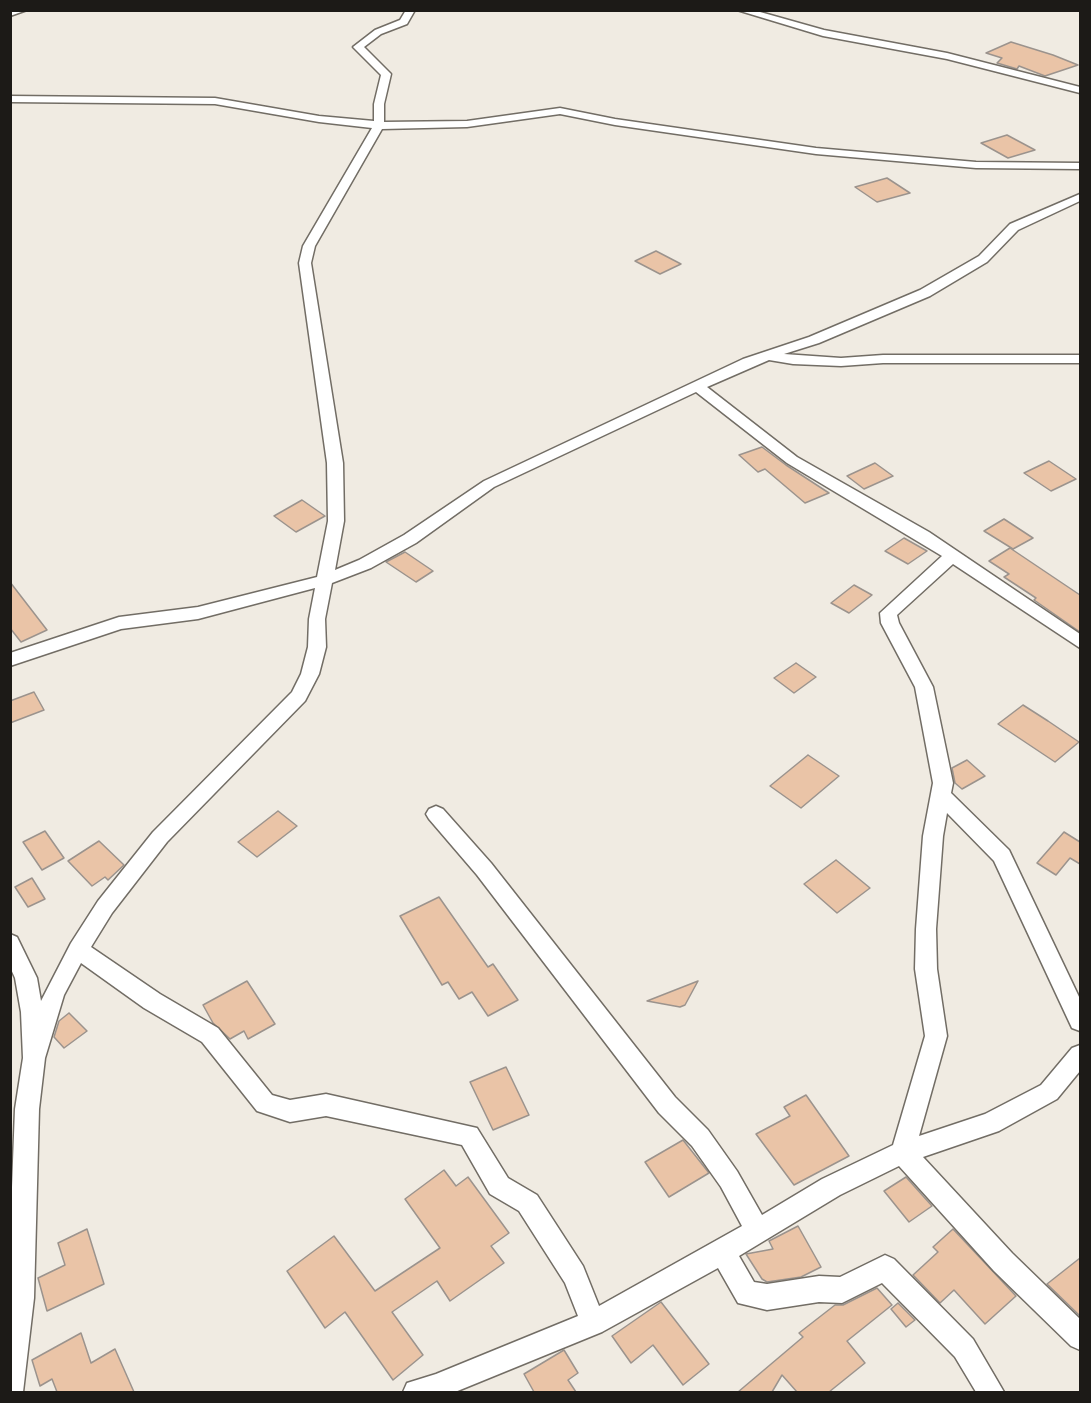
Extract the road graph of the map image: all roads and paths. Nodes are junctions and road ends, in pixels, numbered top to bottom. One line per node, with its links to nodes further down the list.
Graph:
1 (23, 10): 4 (street)
2 (411, 10): 7 (street)
3 (741, 10): 5 (street)
4 (10, 13)
5 (1080, 90)
6 (10, 99): 7 (street)
7 (379, 125): 8 (street); 14 (street)
8 (1080, 166)
9 (1080, 197): 10 (street)
10 (771, 356): 11 (street); 12 (street)
11 (1080, 359)
12 (697, 386): 13 (street); 14 (street)
13 (953, 555): 15 (street); 17 (street)
14 (325, 580): 16 (street); 20 (street)
15 (1080, 642)
16 (10, 660)
17 (941, 795): 21 (street); 24 (street)
18 (436, 814): 25 (street)
19 (10, 944): 23 (street)
20 (78, 949): 23 (street); 27 (street)
21 (1080, 1021)
22 (1080, 1055): 24 (street)
23 (34, 1058): 29 (street)
24 (903, 1154): 25 (street); 28 (street)
25 (758, 1233): 26 (street)
26 (722, 1252): 27 (street); 31 (street)
27 (593, 1323): 30 (street)
28 (1080, 1338)
29 (10, 1392)
30 (416, 1392)
31 (991, 1392)

